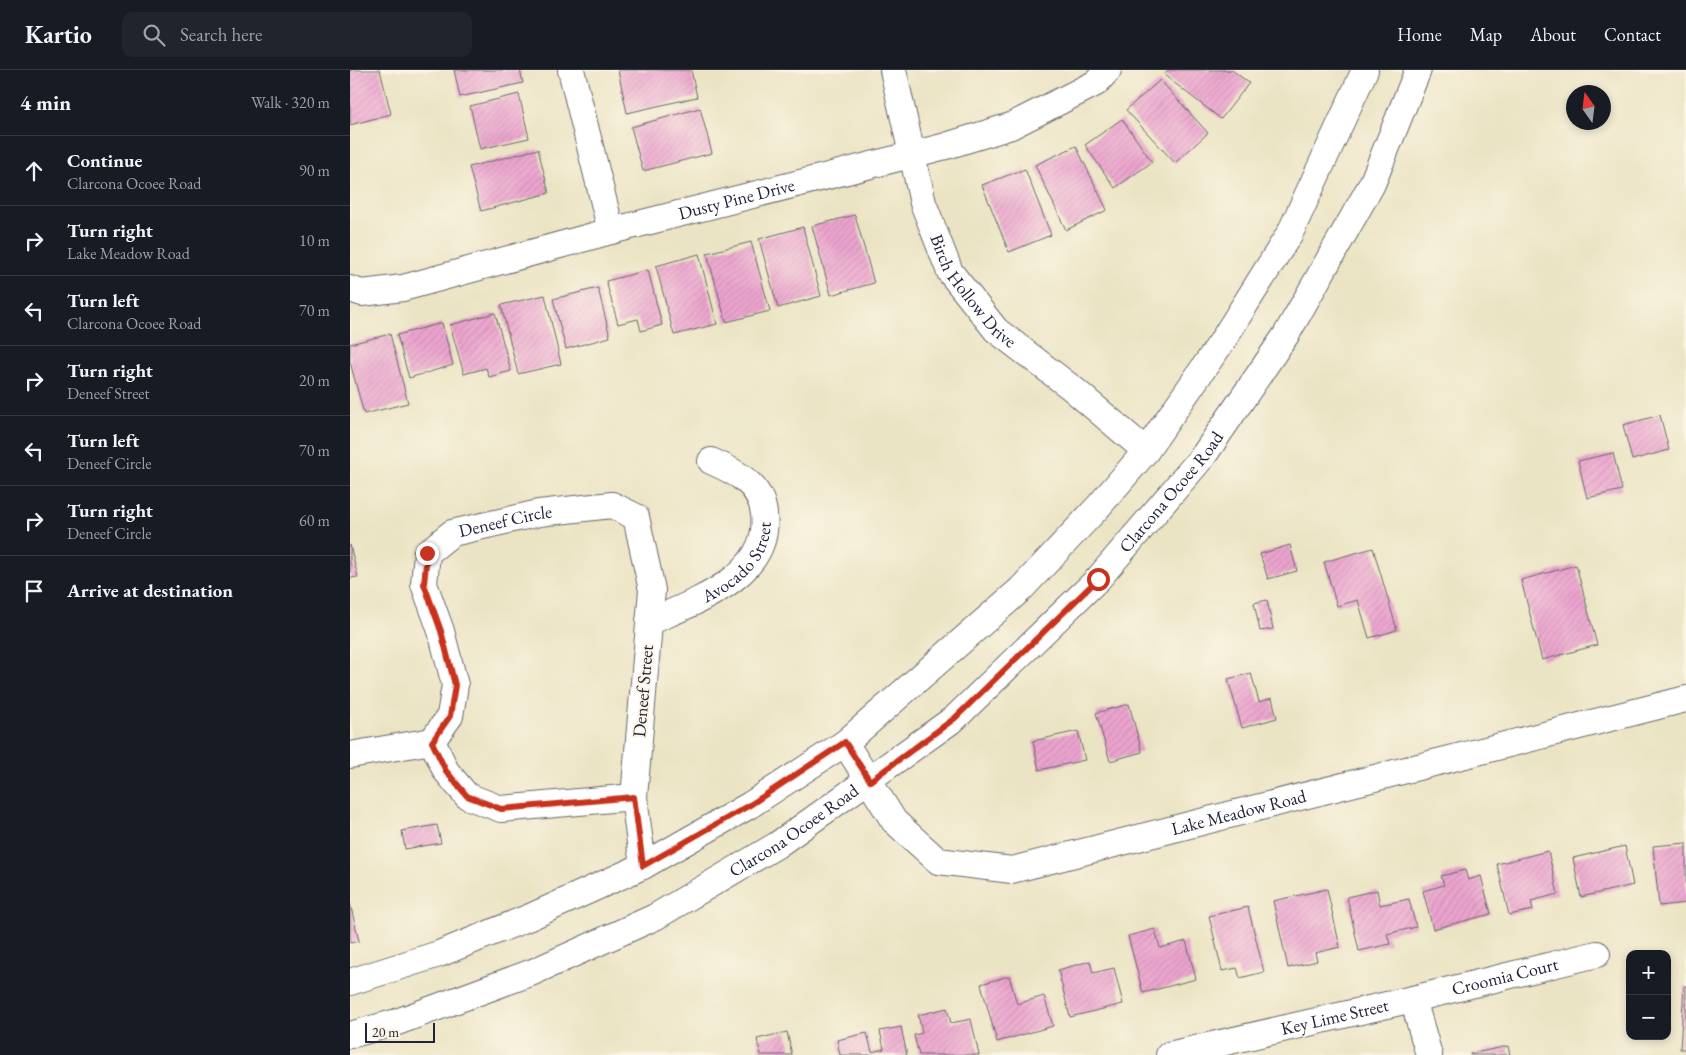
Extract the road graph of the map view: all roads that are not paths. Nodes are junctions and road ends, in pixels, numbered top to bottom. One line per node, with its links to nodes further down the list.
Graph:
1 (570, 70): 7 (street)
2 (893, 70): 6 (street, Birch Hollow Drive)
3 (1108, 70): 6 (street, Dusty Pine Drive)
4 (1365, 70): 9 (street)
5 (1418, 70): 17 (street, Clarcona Ocoee Road)
6 (914, 155): 7 (street, Dusty Pine Drive); 9 (street, Birch Hollow Drive)
7 (611, 231): 8 (street, Dusty Pine Drive)
8 (350, 289)
9 (1146, 451): 15 (street)
10 (711, 462): 12 (street, Avocado Street)
11 (636, 517): 12 (street, Deneef Street); 14 (street, Deneef Circle)
12 (649, 622): 18 (street, Deneef Street)
13 (1686, 699): 17 (street, Lake Meadow Road)
14 (432, 742): 16 (street); 18 (street)
15 (845, 742): 17 (street, Lake Meadow Road); 19 (street)
16 (350, 756)
17 (870, 781): 23 (street, Clarcona Ocoee Road)
18 (634, 797): 19 (street, Deneef Street)
19 (643, 866): 21 (street)
20 (1596, 954): 22 (street, Croomia Court)
21 (350, 982)
22 (1413, 999): 24 (street, Key Lime Street); 25 (street)
23 (350, 1035)
24 (1169, 1055)
25 (1428, 1055)

